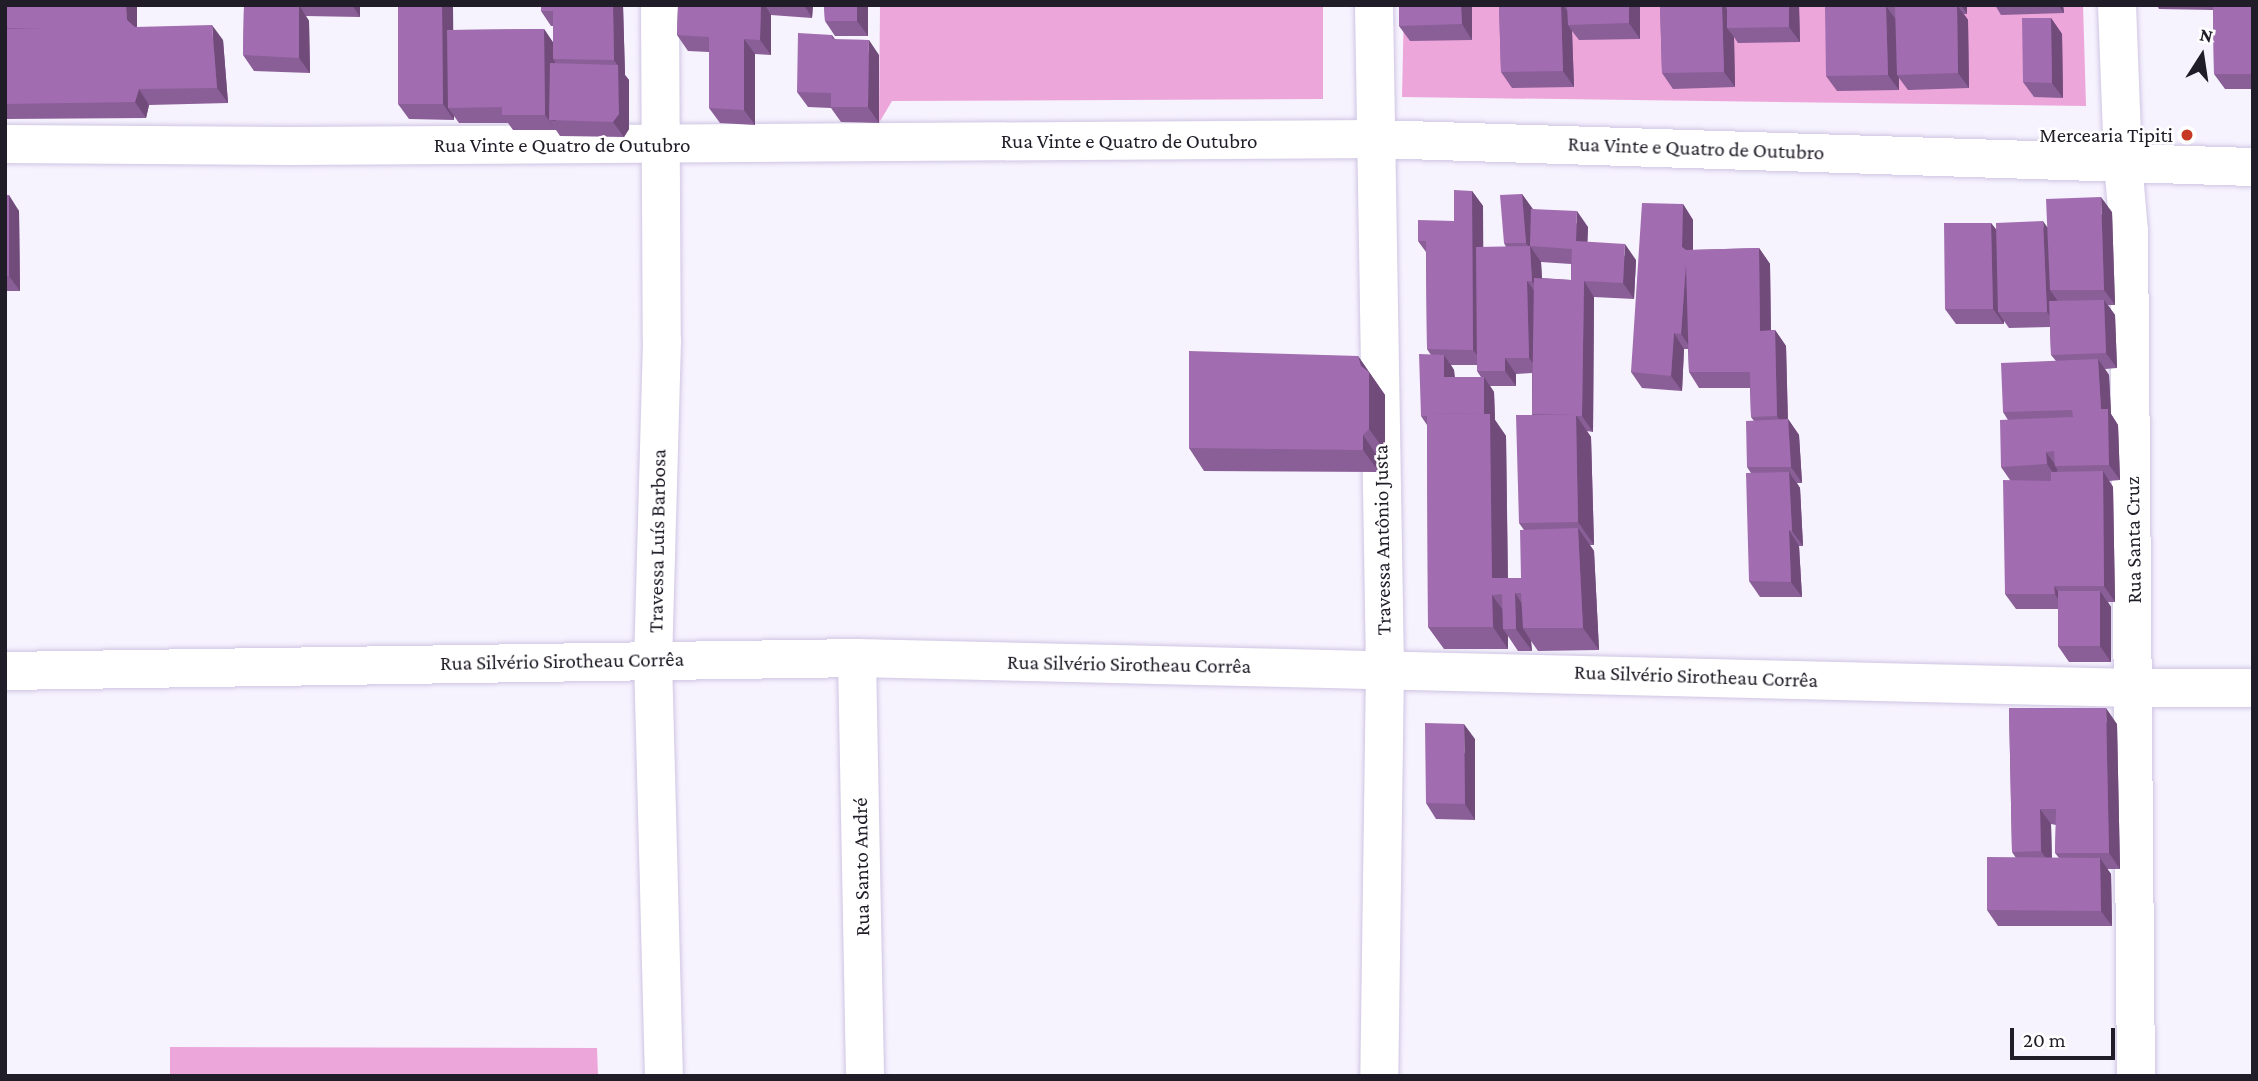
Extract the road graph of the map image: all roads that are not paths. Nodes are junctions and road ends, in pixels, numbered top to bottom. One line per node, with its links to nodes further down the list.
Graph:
1 (660, 5): 6 (street, Travessa Luís Barbosa)
2 (1374, 5): 4 (street, Travessa Antônio Justa)
3 (2117, 5): 7 (street, Rua Santa Cruz)
4 (1375, 139): 6 (street, Rua Vinte e Quatro de Outubro); 7 (street, Rua Vinte e Quatro de Outubro); 11 (street, Travessa Antônio Justa)
5 (5, 144): 6 (street, Rua Vinte e Quatro de Outubro)
6 (662, 145): 10 (street, Travessa Luís Barbosa)
7 (2123, 163): 8 (street, Rua Vinte e Quatro de Outubro); 13 (street, Rua Santa Cruz)
8 (2253, 167)
9 (857, 658): 10 (street, Rua Silvério Sirotheau Corrêa); 11 (street, Rua Silvério Sirotheau Corrêa); 16 (street, Rua Santo André)
10 (653, 659): 12 (street, Rua Silvério Sirotheau Corrêa); 15 (street, Travessa Luís Barbosa)
11 (1385, 668): 13 (street, Rua Silvério Sirotheau Corrêa); 17 (street, Travessa Antônio Justa)
12 (5, 671)
13 (2134, 688): 14 (street, Rua Silvério Sirotheau Corrêa); 18 (street, Rua Santa Cruz)
14 (2253, 688)
15 (664, 1076)
16 (865, 1076)
17 (1379, 1076)
18 (2136, 1076)

